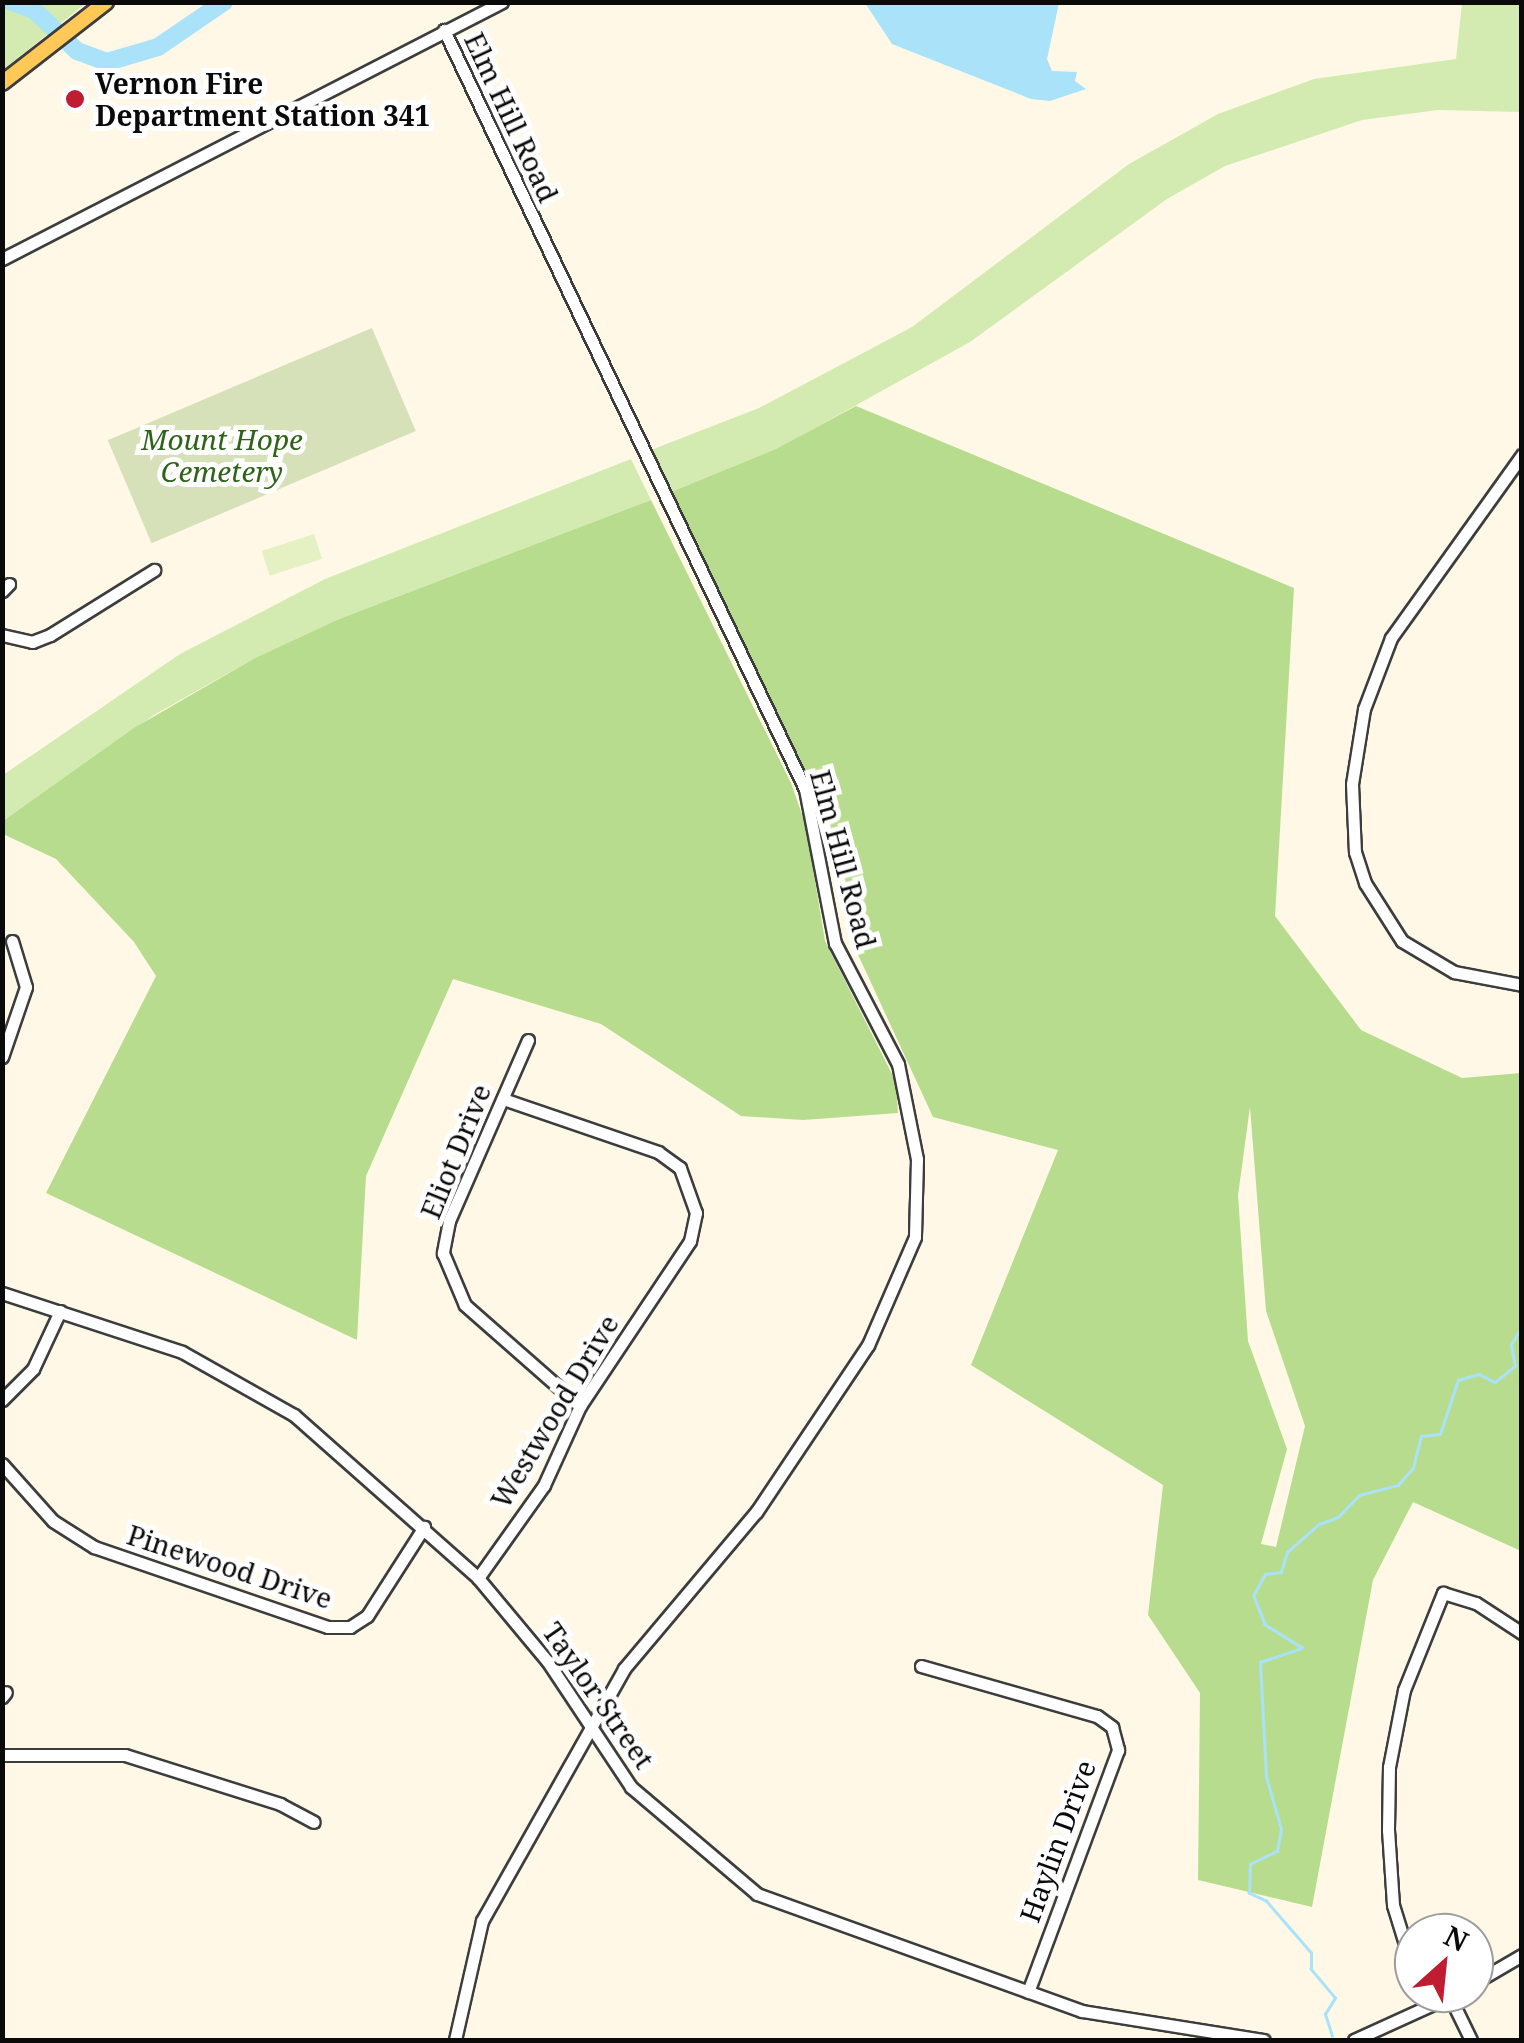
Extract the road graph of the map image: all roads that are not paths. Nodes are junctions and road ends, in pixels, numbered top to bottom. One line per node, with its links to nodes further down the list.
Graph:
1 (106, 2): 4 (main road)
2 (502, 2): 3 (street)
3 (444, 30): 5 (street); 23 (street, Elm Hill Road)
4 (2, 83)
5 (2, 259)
6 (1522, 455): 10 (street)
7 (154, 570): 8 (street)
8 (2, 636)
9 (12, 941): 12 (street)
10 (1522, 985)
11 (528, 1040): 13 (street, Eliot Drive)
12 (2, 1056)
13 (503, 1099): 17 (street, Eliot Drive); 17 (street, Westwood Drive)
14 (2, 1292): 15 (street, Taylor Street)
15 (60, 1311): 16 (street); 19 (street, Taylor Street)
16 (2, 1400)
17 (580, 1406): 20 (street, Westwood Drive)
18 (2, 1464): 19 (street, Pinewood Drive)
19 (424, 1526): 20 (street, Taylor Street)
20 (478, 1578): 23 (street, Taylor Street)
21 (1522, 1632): 26 (street)
22 (921, 1666): 29 (street, Haylin Drive)
23 (590, 1728): 29 (street, Taylor Street); 32 (street, Elm Hill Road)
24 (2, 1754): 25 (street)
25 (314, 1822)
26 (1396, 1913)
27 (1522, 1955): 28 (street)
28 (1494, 1971)
29 (1028, 1992): 33 (street, Taylor Street)
30 (1413, 2013): 34 (street)
31 (1460, 2013): 35 (street)
32 (454, 2040)
33 (1264, 2040)
34 (1354, 2040)
35 (1471, 2040)

